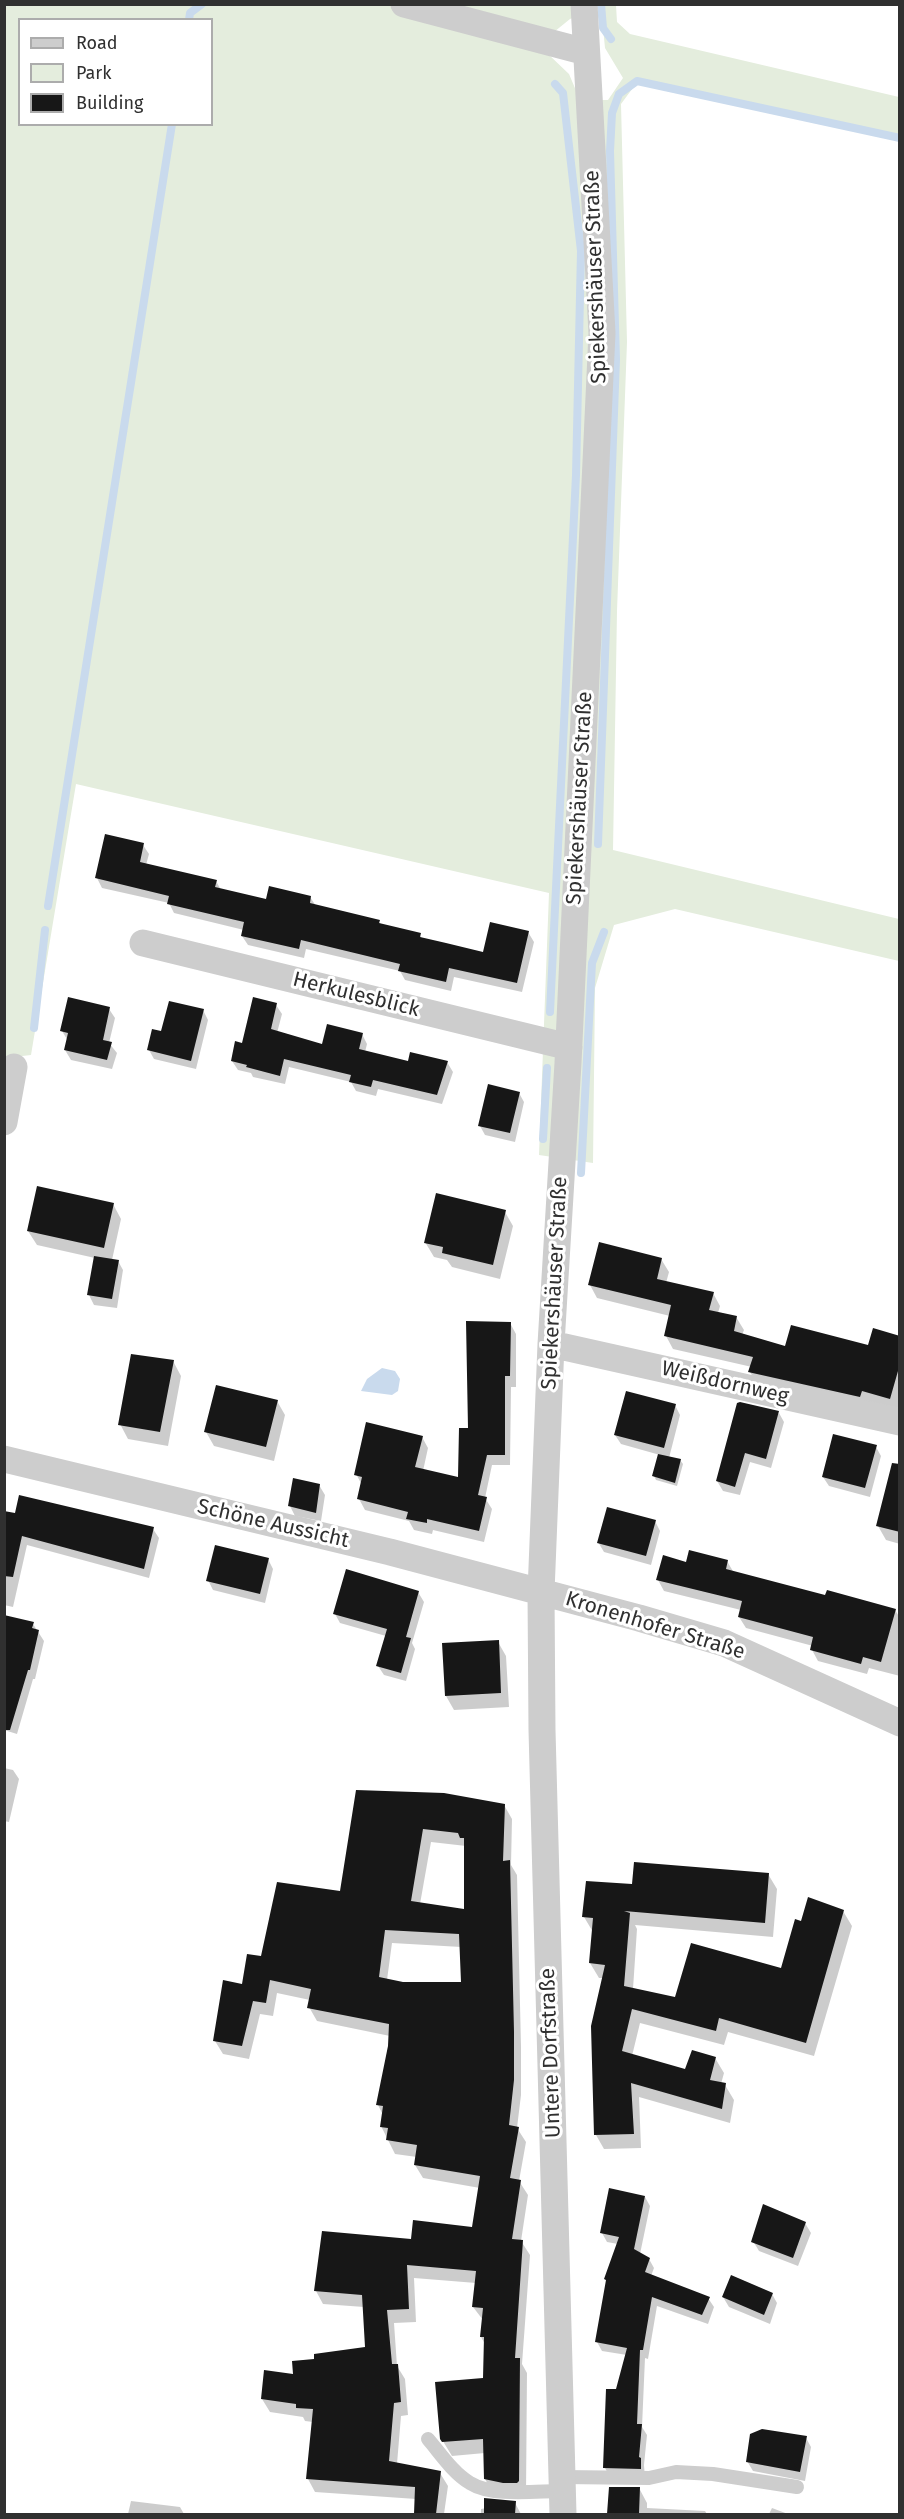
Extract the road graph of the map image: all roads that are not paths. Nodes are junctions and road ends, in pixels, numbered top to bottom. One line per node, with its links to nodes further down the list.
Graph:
1 (404, 4): 3 (street)
2 (584, 4): 3 (street, Spiekershäuser Straße)
3 (586, 52): 5 (street, Spiekershäuser Straße)
4 (143, 943): 5 (street, Herkulesblick)
5 (569, 1047): 8 (street, Spiekershäuser Straße)
6 (14, 1067): 7 (street)
7 (4, 1122)
8 (551, 1344): 9 (street, Weißdornweg); 11 (street, Spiekershäuser Straße)
9 (900, 1422)
10 (4, 1459): 11 (street, Schöne Aussicht)
11 (541, 1592): 12 (street, Kronenhofer Straße); 15 (street, Untere Dorfstraße)
12 (900, 1723)
13 (428, 2439): 15 (lane)
14 (797, 2487): 15 (lane)
15 (562, 2494)

